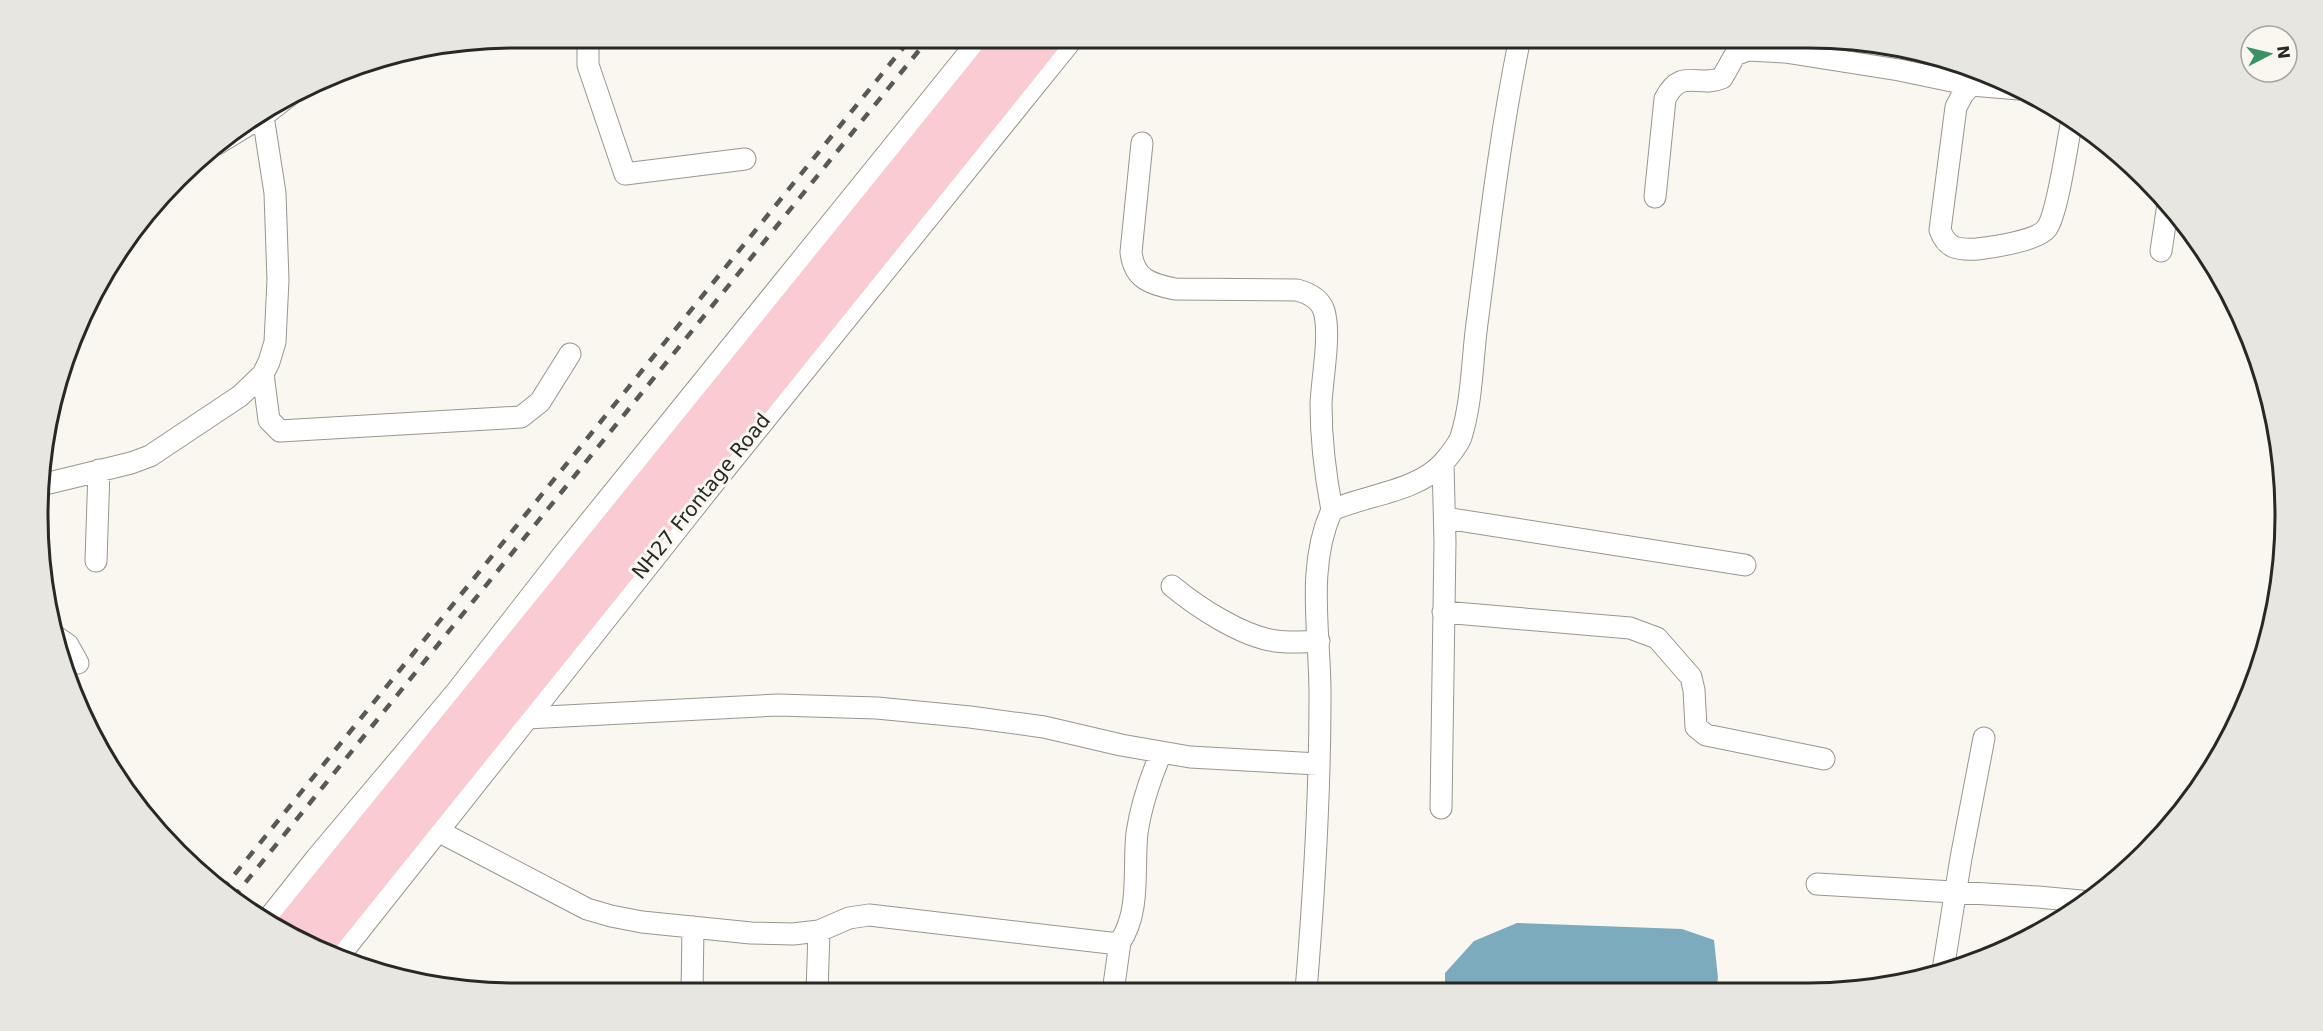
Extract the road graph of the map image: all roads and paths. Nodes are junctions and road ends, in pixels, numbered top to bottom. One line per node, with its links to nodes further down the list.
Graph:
1 (588, 48): 12 (street)
2 (976, 48): 40 (street)
3 (1004, 48): 41 (highway)
4 (1038, 48): 44 (highway)
5 (1062, 48): 30 (street, NH27 Frontage Road)
6 (1518, 48): 18 (street)
7 (1972, 78): 13 (street)
8 (1976, 80): 10 (street)
9 (264, 122): 17 (street)
10 (2070, 129)
11 (1142, 143): 21 (street)
12 (745, 159)
13 (1655, 196)
14 (2166, 216): 15 (street)
15 (2162, 251)
16 (570, 354): 17 (street)
17 (263, 374): 19 (street)
18 (1443, 463): 21 (street); 22 (street)
19 (99, 470): 20 (street); 23 (street)
20 (49, 483)
21 (1332, 510): 27 (street)
22 (1444, 518): 24 (street); 26 (street)
23 (96, 561)
24 (1745, 565)
25 (1172, 586): 27 (street)
26 (1443, 612): 33 (street); 35 (street)
27 (1319, 641): 34 (street)
28 (66, 644): 29 (street)
29 (78, 663)
30 (526, 718): 32 (street); 36 (street, NH27 Frontage Road)
31 (1984, 738): 38 (street)
32 (1161, 753): 34 (street); 45 (street)
33 (1824, 759)
34 (1318, 764): 51 (street)
35 (1441, 808)
36 (436, 830): 42 (street); 46 (street, NH27 Frontage Road)
37 (1817, 884): 38 (street)
38 (1955, 892): 39 (street); 47 (street)
39 (2072, 900)
40 (274, 915)
41 (293, 926)
42 (693, 927): 43 (street); 48 (street)
43 (819, 931): 45 (street); 49 (street)
44 (321, 940)
45 (1120, 942): 50 (street)
46 (342, 949)
47 (1944, 962)
48 (692, 983)
49 (817, 983)
50 (1114, 983)
51 (1307, 983)

